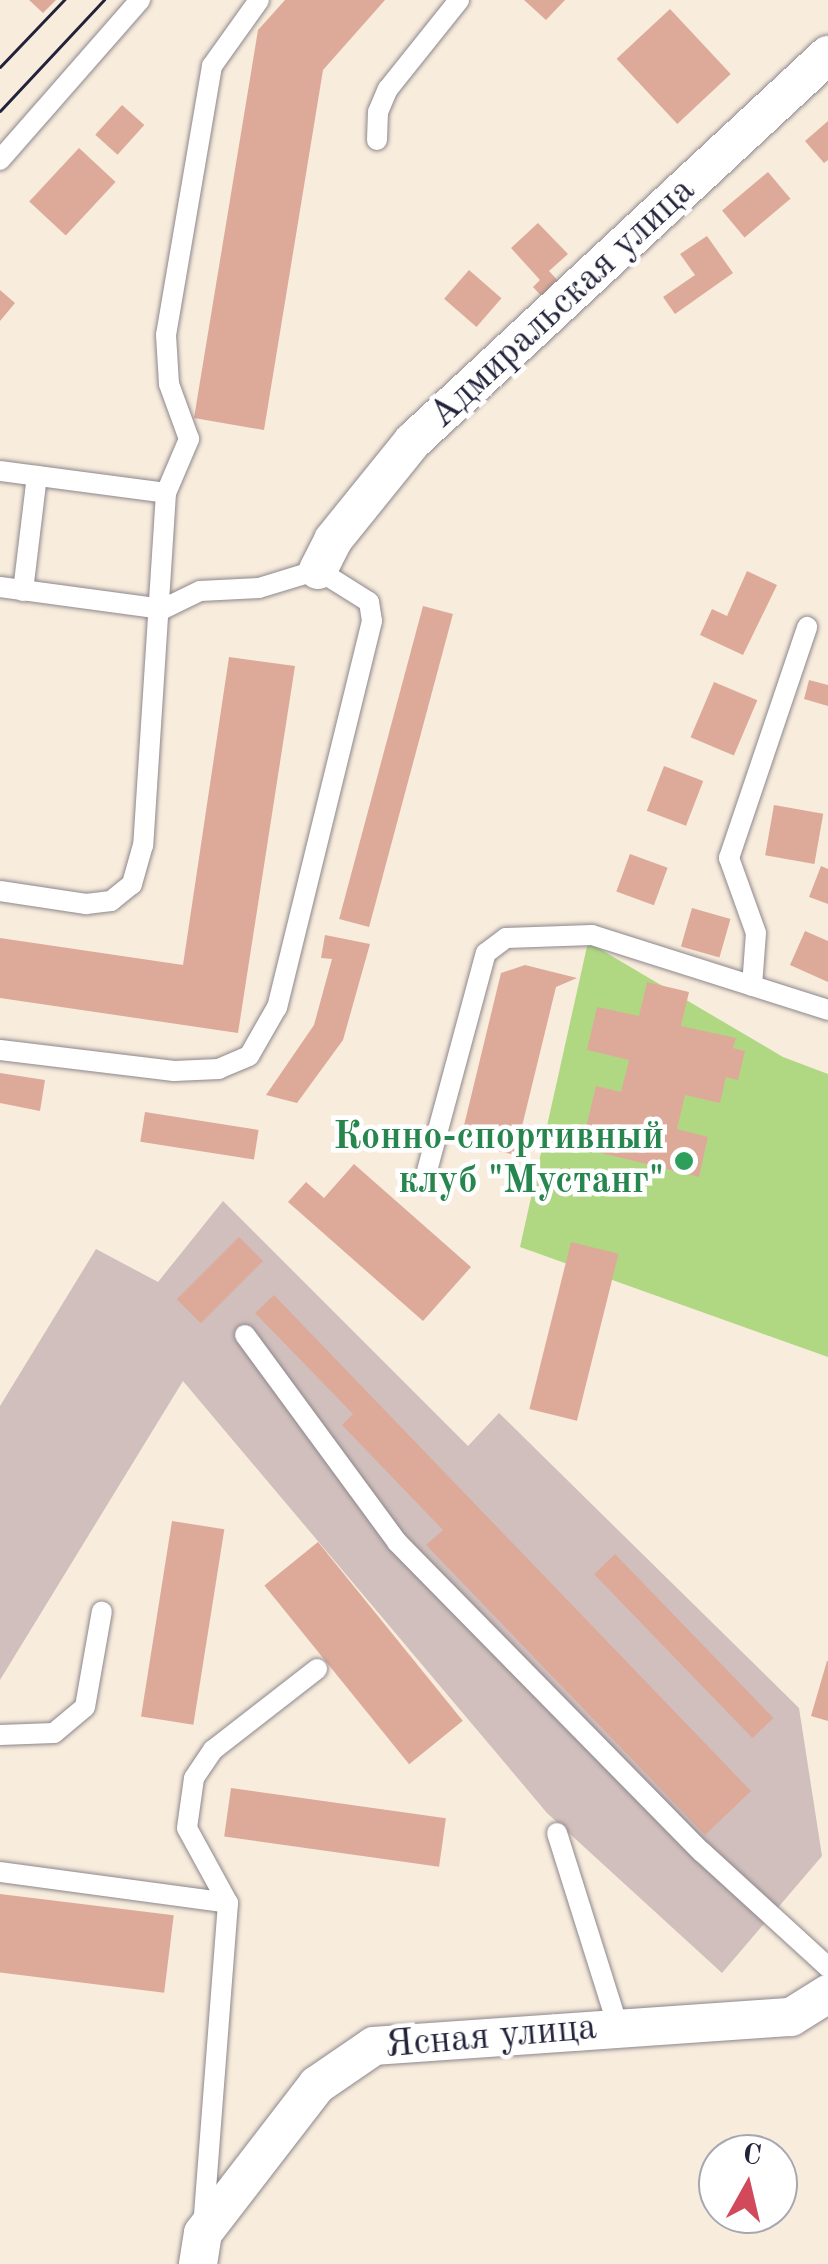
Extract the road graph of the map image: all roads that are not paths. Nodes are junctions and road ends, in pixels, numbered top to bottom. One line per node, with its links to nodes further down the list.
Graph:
1 (140, 0): 6 (lane)
2 (259, 0): 9 (lane)
3 (460, 0): 5 (lane)
4 (828, 55): 10 (street, Адмиральская улица)
5 (376, 140)
6 (0, 160)
7 (0, 471): 8 (lane)
8 (37, 476): 9 (lane); 12 (lane)
9 (166, 493): 13 (lane)
10 (318, 570): 13 (lane); 18 (lane)
11 (0, 587): 12 (lane)
12 (23, 590): 13 (lane)
13 (163, 608): 15 (lane)
14 (807, 627): 16 (lane)
15 (0, 891)
16 (752, 986): 17 (lane); 19 (lane)
17 (828, 1010)
18 (0, 1050)
19 (424, 1182)
20 (245, 1335): 27 (lane)
21 (102, 1611): 23 (lane)
22 (317, 1669): 26 (lane)
23 (0, 1736)
24 (557, 1833): 29 (lane)
25 (0, 1872): 26 (lane)
26 (228, 1903): 30 (lane)
27 (828, 1967)
28 (828, 1994): 29 (street, Ясная улица)
29 (618, 2026): 30 (street, Ясная улица)
30 (200, 2249)

